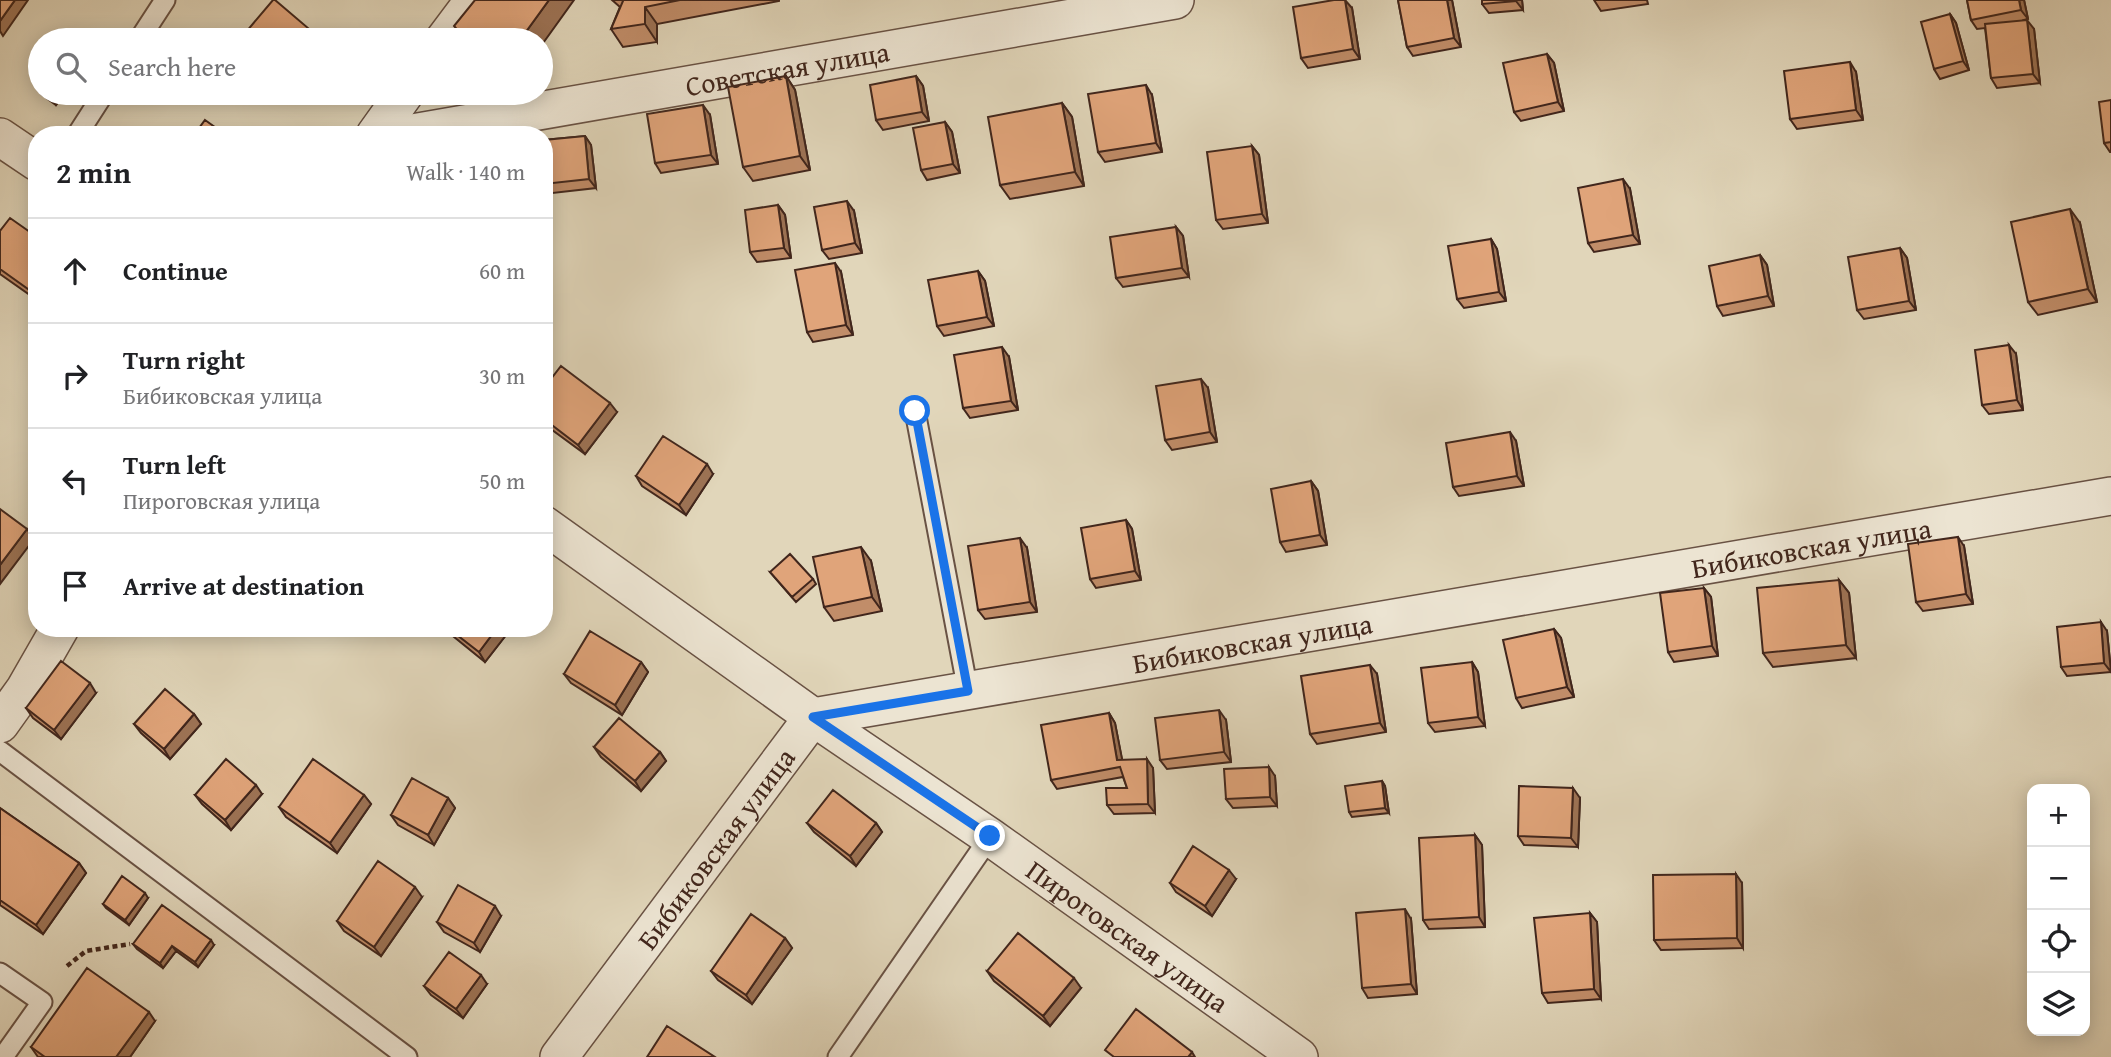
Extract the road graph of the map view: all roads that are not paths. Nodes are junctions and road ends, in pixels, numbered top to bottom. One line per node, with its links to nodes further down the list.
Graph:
1 (165, 0): 4 (lane)
2 (474, 0): 5 (street)
3 (1175, 0): 10 (street, Советская улица)
4 (147, 28)
5 (453, 28)
6 (96, 105): 8 (lane)
7 (396, 105): 9 (street)
8 (83, 126)
9 (381, 126)
10 (453, 126)
11 (0, 137): 12 (street)
12 (28, 156)
13 (915, 411): 18 (lane)
14 (2111, 496): 18 (street, Бибиковская улица)
15 (553, 530): 19 (street, Пироговская улица)
16 (52, 637): 17 (street)
17 (12, 679): 20 (street)
18 (968, 691): 19 (street, Бибиковская улица)
19 (813, 717): 22 (street, Пироговская улица); 26 (street, Бибиковская улица)
20 (0, 724)
21 (0, 751): 25 (lane)
22 (990, 836): 27 (lane); 28 (street, Пироговская улица)
23 (0, 973): 24 (lane)
24 (3, 1057)
25 (407, 1057)
26 (559, 1057)
27 (838, 1057)
28 (1299, 1057)

